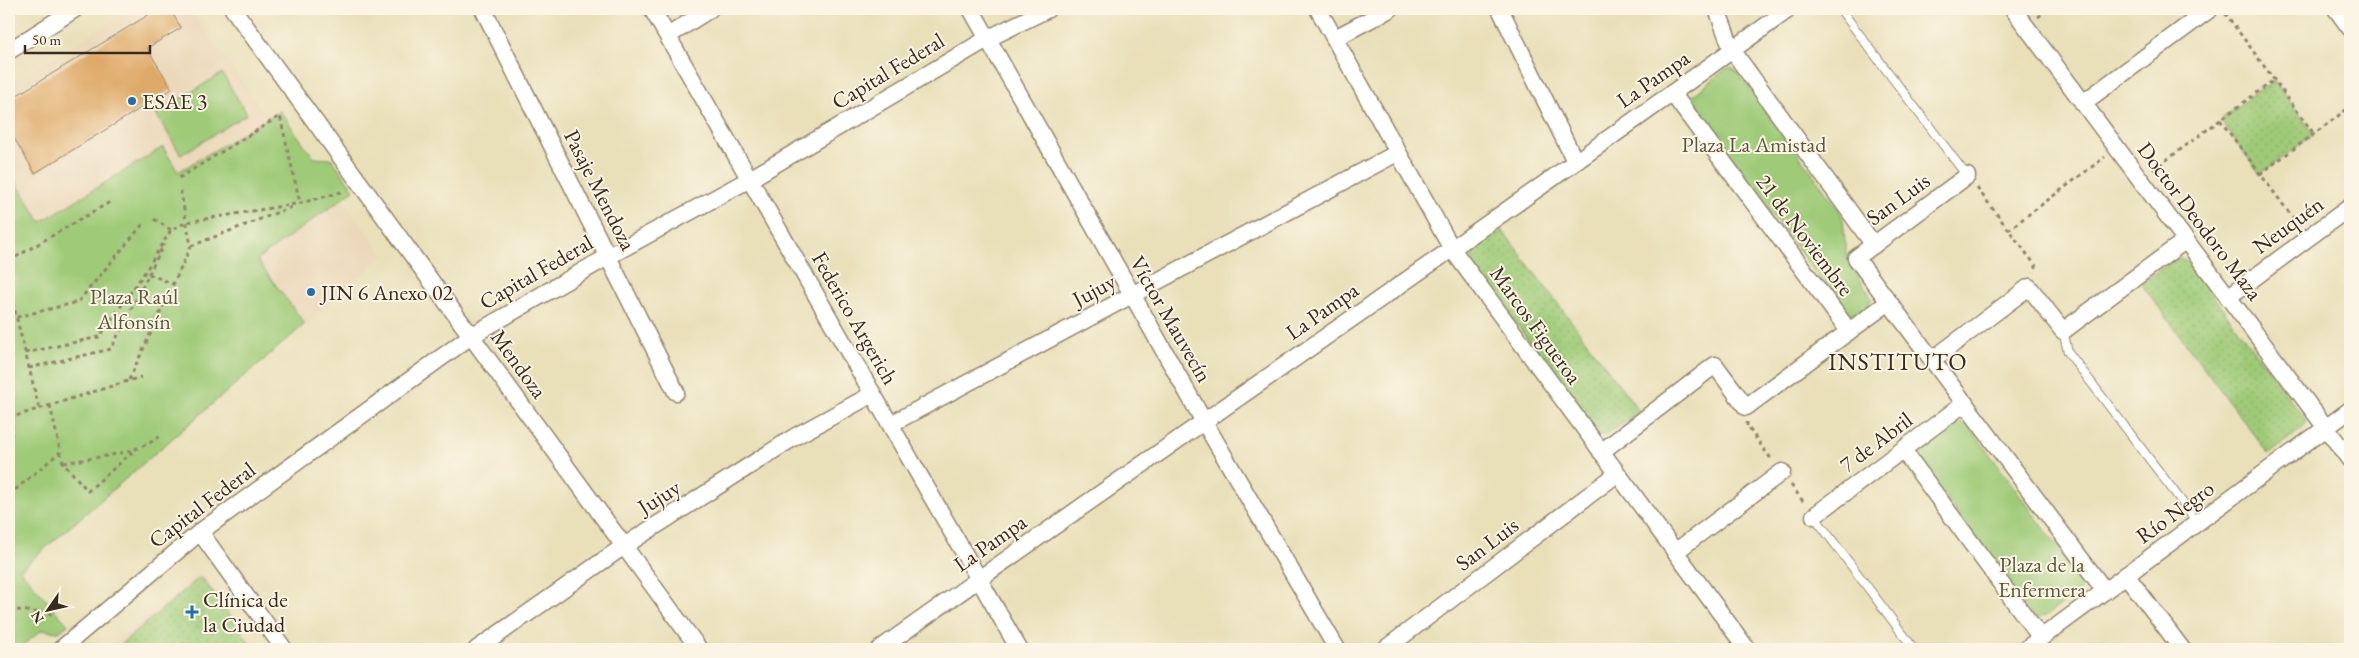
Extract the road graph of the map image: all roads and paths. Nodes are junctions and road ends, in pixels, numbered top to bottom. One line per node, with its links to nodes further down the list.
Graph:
1 (75, 9): 23 (street)
2 (233, 9): 67 (street, Mendoza)
3 (652, 9): 19 (street, Federico Argerich)
4 (710, 9): 19 (street)
5 (971, 9): 21 (street, Víctor Mauvecín)
6 (1048, 9): 21 (street, Capital Federal)
7 (1318, 9): 20 (street, Marcos Figueroa)
8 (1390, 9): 20 (street)
9 (1500, 9): 32 (street)
10 (1717, 9): 22 (street)
11 (1789, 9): 22 (street, La Pampa)
12 (1840, 9): 34 (lane)
13 (2013, 9): 26 (street, Doctor Deodoro Maza)
14 (2210, 9): 26 (street)
15 (2221, 9): 24 (path)
16 (2336, 9): 18 (street)
17 (488, 10): 53 (street, Pasaje Mendoza)
18 (2350, 28)
19 (668, 36): 36 (street, Federico Argerich)
20 (1334, 38): 31 (street, Marcos Figueroa)
21 (987, 39): 36 (street, Capital Federal); 60 (street, Víctor Mauvecín)
22 (1732, 50): 25 (street, La Pampa); 50 (street)
23 (9, 51)
24 (2274, 80): 28 (path); 29 (path)
25 (1672, 93): 32 (street, La Pampa); 66 (street, 21 de Noviembre)
26 (2083, 103): 30 (street, Doctor Deodoro Maza)
27 (2350, 107): 29 (path)
28 (2220, 120): 33 (path); 37 (path)
29 (2314, 134): 33 (path)
30 (2117, 148): 37 (street, Doctor Deodoro Maza); 47 (path)
31 (1397, 153): 52 (street, Marcos Figueroa); 60 (street, Jujuy)
32 (1576, 161): 52 (street, La Pampa)
33 (2260, 174): 48 (path)
34 (1967, 176): 47 (path); 50 (street, San Luis)
35 (179, 178): 41 (path)
36 (750, 179): 53 (street, Capital Federal); 74 (street, Federico Argerich)
37 (2141, 180): 49 (street, Doctor Deodoro Maza)
38 (180, 188): 44 (path)
39 (345, 191): 41 (path)
40 (110, 202): 54 (path)
41 (301, 203): 44 (path); 51 (path)
42 (2350, 208): 48 (street, Neuquén)
43 (154, 219): 46 (path)
44 (187, 222): 46 (path); 51 (path)
45 (143, 224): 63 (path)
46 (170, 230): 55 (path); 56 (path)
47 (2008, 230): 59 (path)
48 (2308, 239): 61 (street, Neuquén)
49 (2186, 240): 61 (street, Doctor Deodoro Maza); 65 (street)
50 (1874, 245): 62 (street, San Luis)
51 (191, 246): 57 (path)
52 (1452, 248): 81 (street, La Pampa); 88 (street, Marcos Figueroa)
53 (609, 256): 67 (street, Capital Federal); 73 (street, Pasaje Mendoza)
54 (9, 261)
55 (144, 272): 56 (path); 68 (path)
56 (150, 275): 57 (path); 70 (path)
57 (174, 284): 72 (path)
58 (9, 287): 63 (path)
59 (2029, 287): 65 (street); 69 (street)
60 (1132, 295): 81 (street, Víctor Mauvecín); 82 (street, Jujuy)
61 (2228, 297): 83 (street, Doctor Deodoro Maza)
62 (1889, 302): 66 (street); 69 (street)
63 (16, 317): 64 (path); 68 (path)
64 (9, 319)
65 (2063, 330): 96 (lane)
66 (1849, 331): 88 (street)
67 (471, 336): 97 (street, Capital Federal); 98 (street, Mendoza)
68 (25, 353): 70 (path)
69 (1932, 360): 75 (street)
70 (29, 368): 77 (path)
71 (141, 377): 72 (path)
72 (129, 380): 76 (path)
73 (676, 392)
74 (873, 394): 82 (street, Federico Argerich); 98 (street, Jujuy)
75 (1964, 403): 86 (street, 7 de Abril); 102 (street)
76 (50, 405): 77 (path); 87 (path)
77 (39, 408): 79 (path)
78 (2350, 410): 83 (street, Río Negro)
79 (13, 417): 80 (path); 89 (path)
80 (9, 418)
81 (1203, 420): 101 (street, La Pampa); 114 (street, Víctor Mauvecín)
82 (891, 424): 101 (street, Federico Argerich)
83 (2326, 428): 90 (street, Doctor Deodoro Maza); 96 (street, Río Negro)
84 (160, 436): 85 (path)
85 (137, 448): 91 (path); 91 (path)
86 (1903, 450): 95 (street, 7 de Abril); 106 (street)
87 (60, 452): 91 (path); 94 (path)
88 (1600, 452): 93 (street, Marcos Figueroa)
89 (9, 460)
90 (2350, 460)
91 (63, 463)
92 (1782, 472): 99 (street)
93 (1617, 474): 99 (street, Marcos Figueroa); 115 (street, San Luis)
94 (9, 495)
95 (1814, 516): 117 (lane)
96 (2198, 523): 100 (street, Río Negro)
97 (200, 532): 108 (street, Capital Federal); 109 (street)
98 (624, 546): 110 (street, Jujuy); 111 (street, Mendoza)
99 (1676, 552): 116 (street, Marcos Figueroa)
100 (2126, 575): 102 (street, Río Negro); 119 (street)
101 (979, 578): 112 (street, La Pampa); 113 (street, Federico Argerich)
102 (2105, 591): 106 (street, Río Negro)
103 (9, 609): 104 (path)
104 (52, 614)
105 (9, 619): 107 (path)
106 (2041, 638): 118 (street, Río Negro)
107 (14, 644)
108 (61, 649)
109 (284, 649)
110 (478, 649)
111 (699, 649)
112 (880, 649)
113 (1019, 649)
114 (1337, 649)
115 (1385, 649)
116 (1747, 649)
117 (1914, 649)
118 (2026, 649)
119 (2182, 649)

